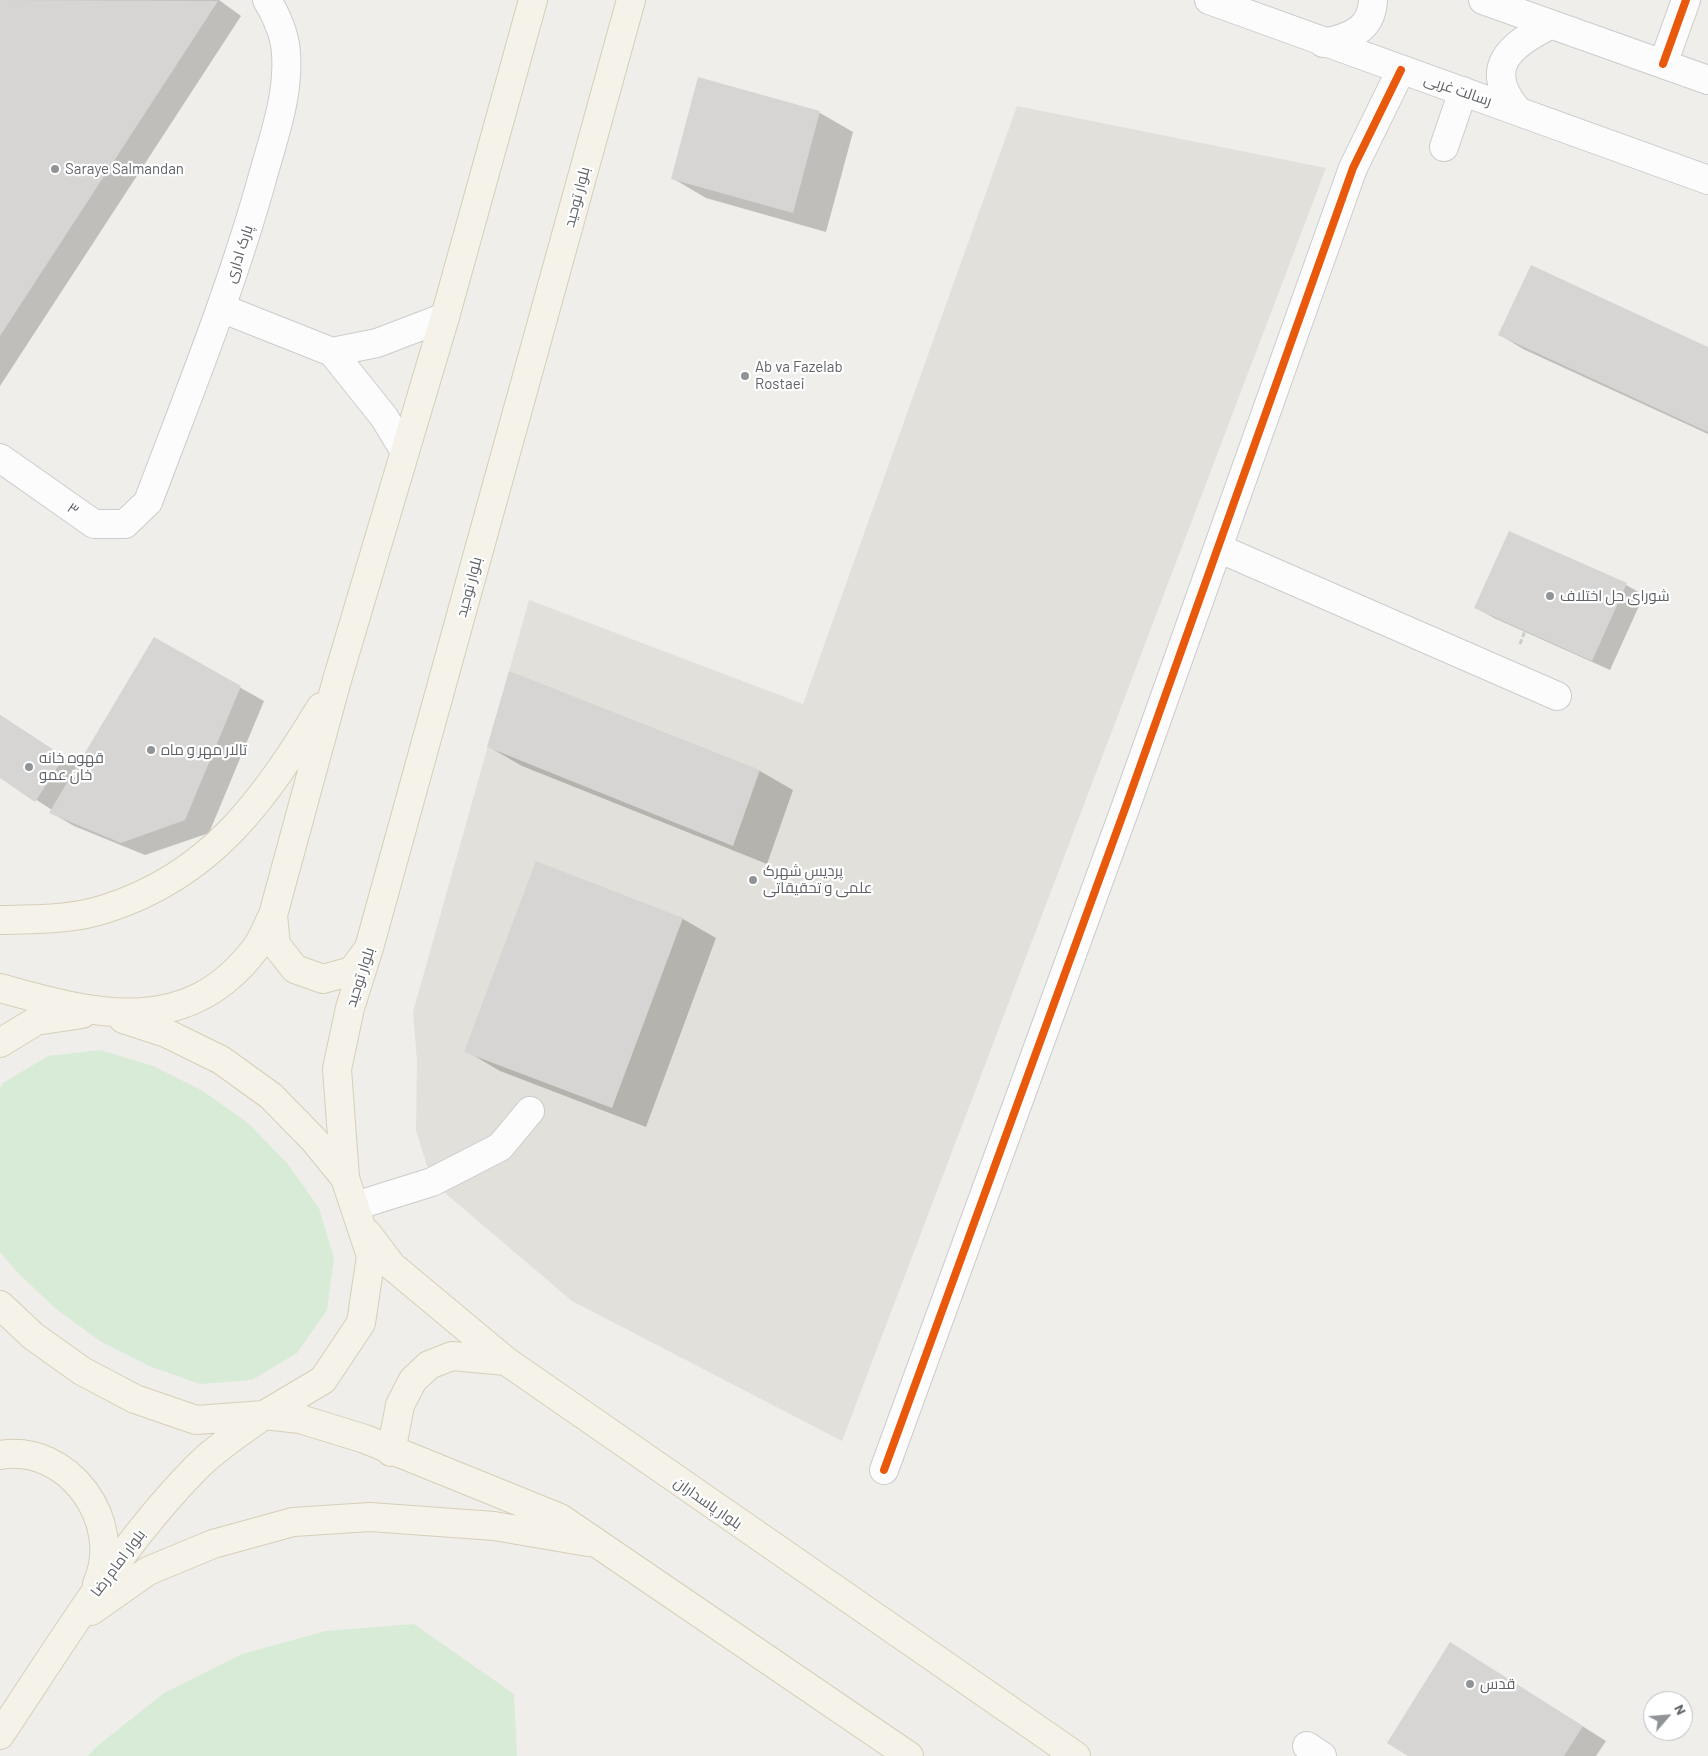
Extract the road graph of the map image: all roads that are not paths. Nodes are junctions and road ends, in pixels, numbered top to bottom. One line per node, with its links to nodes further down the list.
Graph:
1 (267, 0): 17 (street, پارک اداری)
2 (533, 0): 18 (main road)
3 (631, 0): 28 (main road, بلوار توحید)
4 (1209, 0): 9 (street, رسالت غربی)
5 (1373, 0): 9 (street)
6 (1483, 0): 8 (street)
7 (1686, 0): 10 (street)
8 (1550, 25): 10 (street); 14 (street)
9 (1323, 43): 11 (street, رسالت غربی)
10 (1662, 64): 12 (street)
11 (1400, 70): 13 (street, رسالت غربی); 23 (street)
12 (1708, 80)
13 (1462, 91): 14 (street, رسالت غربی); 15 (street)
14 (1518, 111): 16 (street, رسالت غربی)
15 (1444, 147)
16 (1708, 180)
17 (221, 308): 19 (street); 22 (street, پارک اداری)
18 (445, 317): 19 (street); 20 (main road)
19 (332, 352): 20 (street)
20 (404, 450): 24 (main road)
21 (0, 458): 22 (street, ۳)
22 (148, 502)
23 (1218, 548): 25 (street); 40 (street)
24 (337, 680): 26 (main road); 27 (main road)
25 (1557, 696)
26 (273, 915): 28 (main road); 30 (main road)
27 (0, 920)
28 (369, 948): 33 (main road, بلوار توحید)
29 (0, 988): 30 (main road)
30 (100, 1011): 31 (main road); 33 (main road)
31 (0, 1043)
32 (530, 1111): 34 (street)
33 (345, 1178): 34 (main road, بلوار امام رضا)
34 (358, 1215): 36 (main road, بلوار پاسداران); 37 (main road, بلوار امام رضا)
35 (0, 1305): 37 (main road)
36 (506, 1361): 38 (main road); 45 (main road, بلوار پاسداران)
37 (264, 1415): 38 (main road); 42 (main road, بلوار امام رضا)
38 (391, 1452): 41 (main road)
39 (0, 1455): 42 (main road)
40 (884, 1470)
41 (594, 1543): 42 (main road); 44 (main road)
42 (82, 1611): 43 (main road, بلوار امام رضا)
43 (0, 1735)
44 (909, 1756)
45 (1076, 1756)

